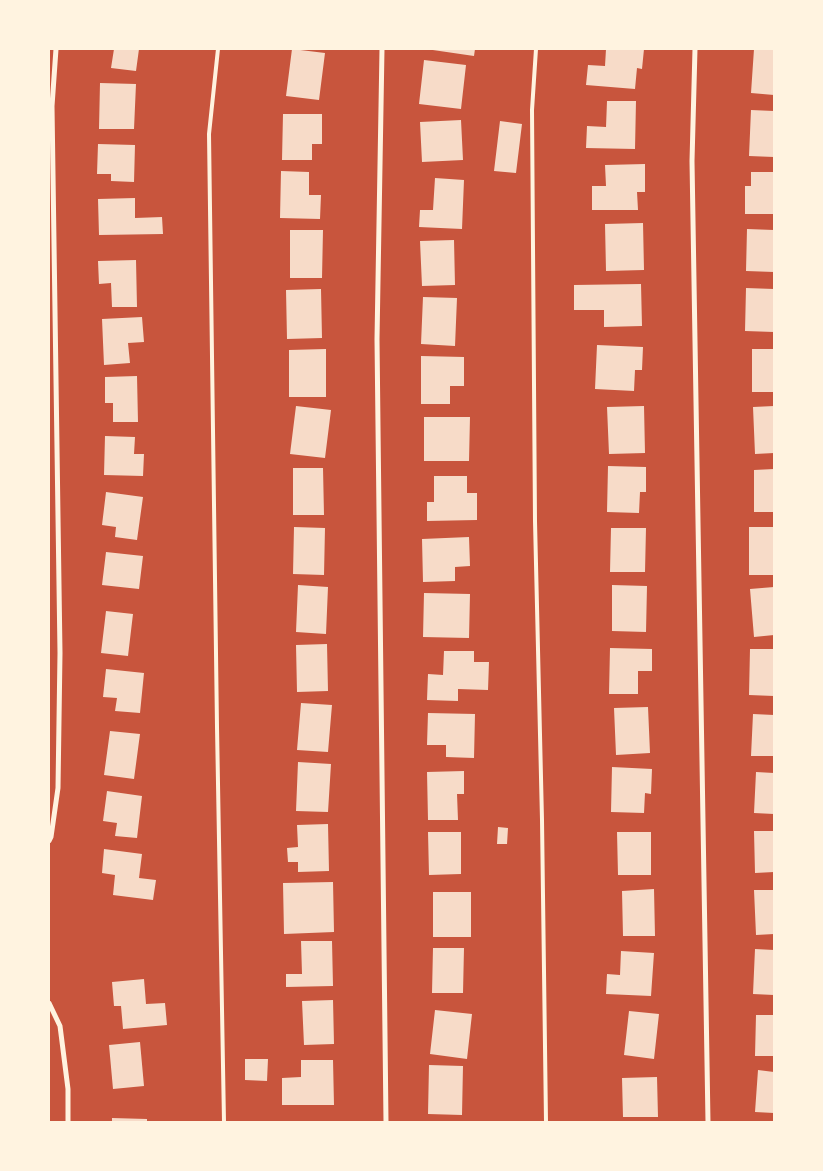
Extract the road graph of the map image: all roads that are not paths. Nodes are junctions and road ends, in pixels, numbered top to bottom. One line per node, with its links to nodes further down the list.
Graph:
1 (56, 49): 6 (street)
2 (218, 49): 9 (lane)
3 (382, 49): 10 (street)
4 (536, 49): 11 (lane)
5 (695, 49): 12 (street)
6 (49, 841)
7 (49, 1004): 8 (street)
8 (68, 1122)
9 (224, 1122)
10 (386, 1122)
11 (546, 1122)
12 (708, 1122)

